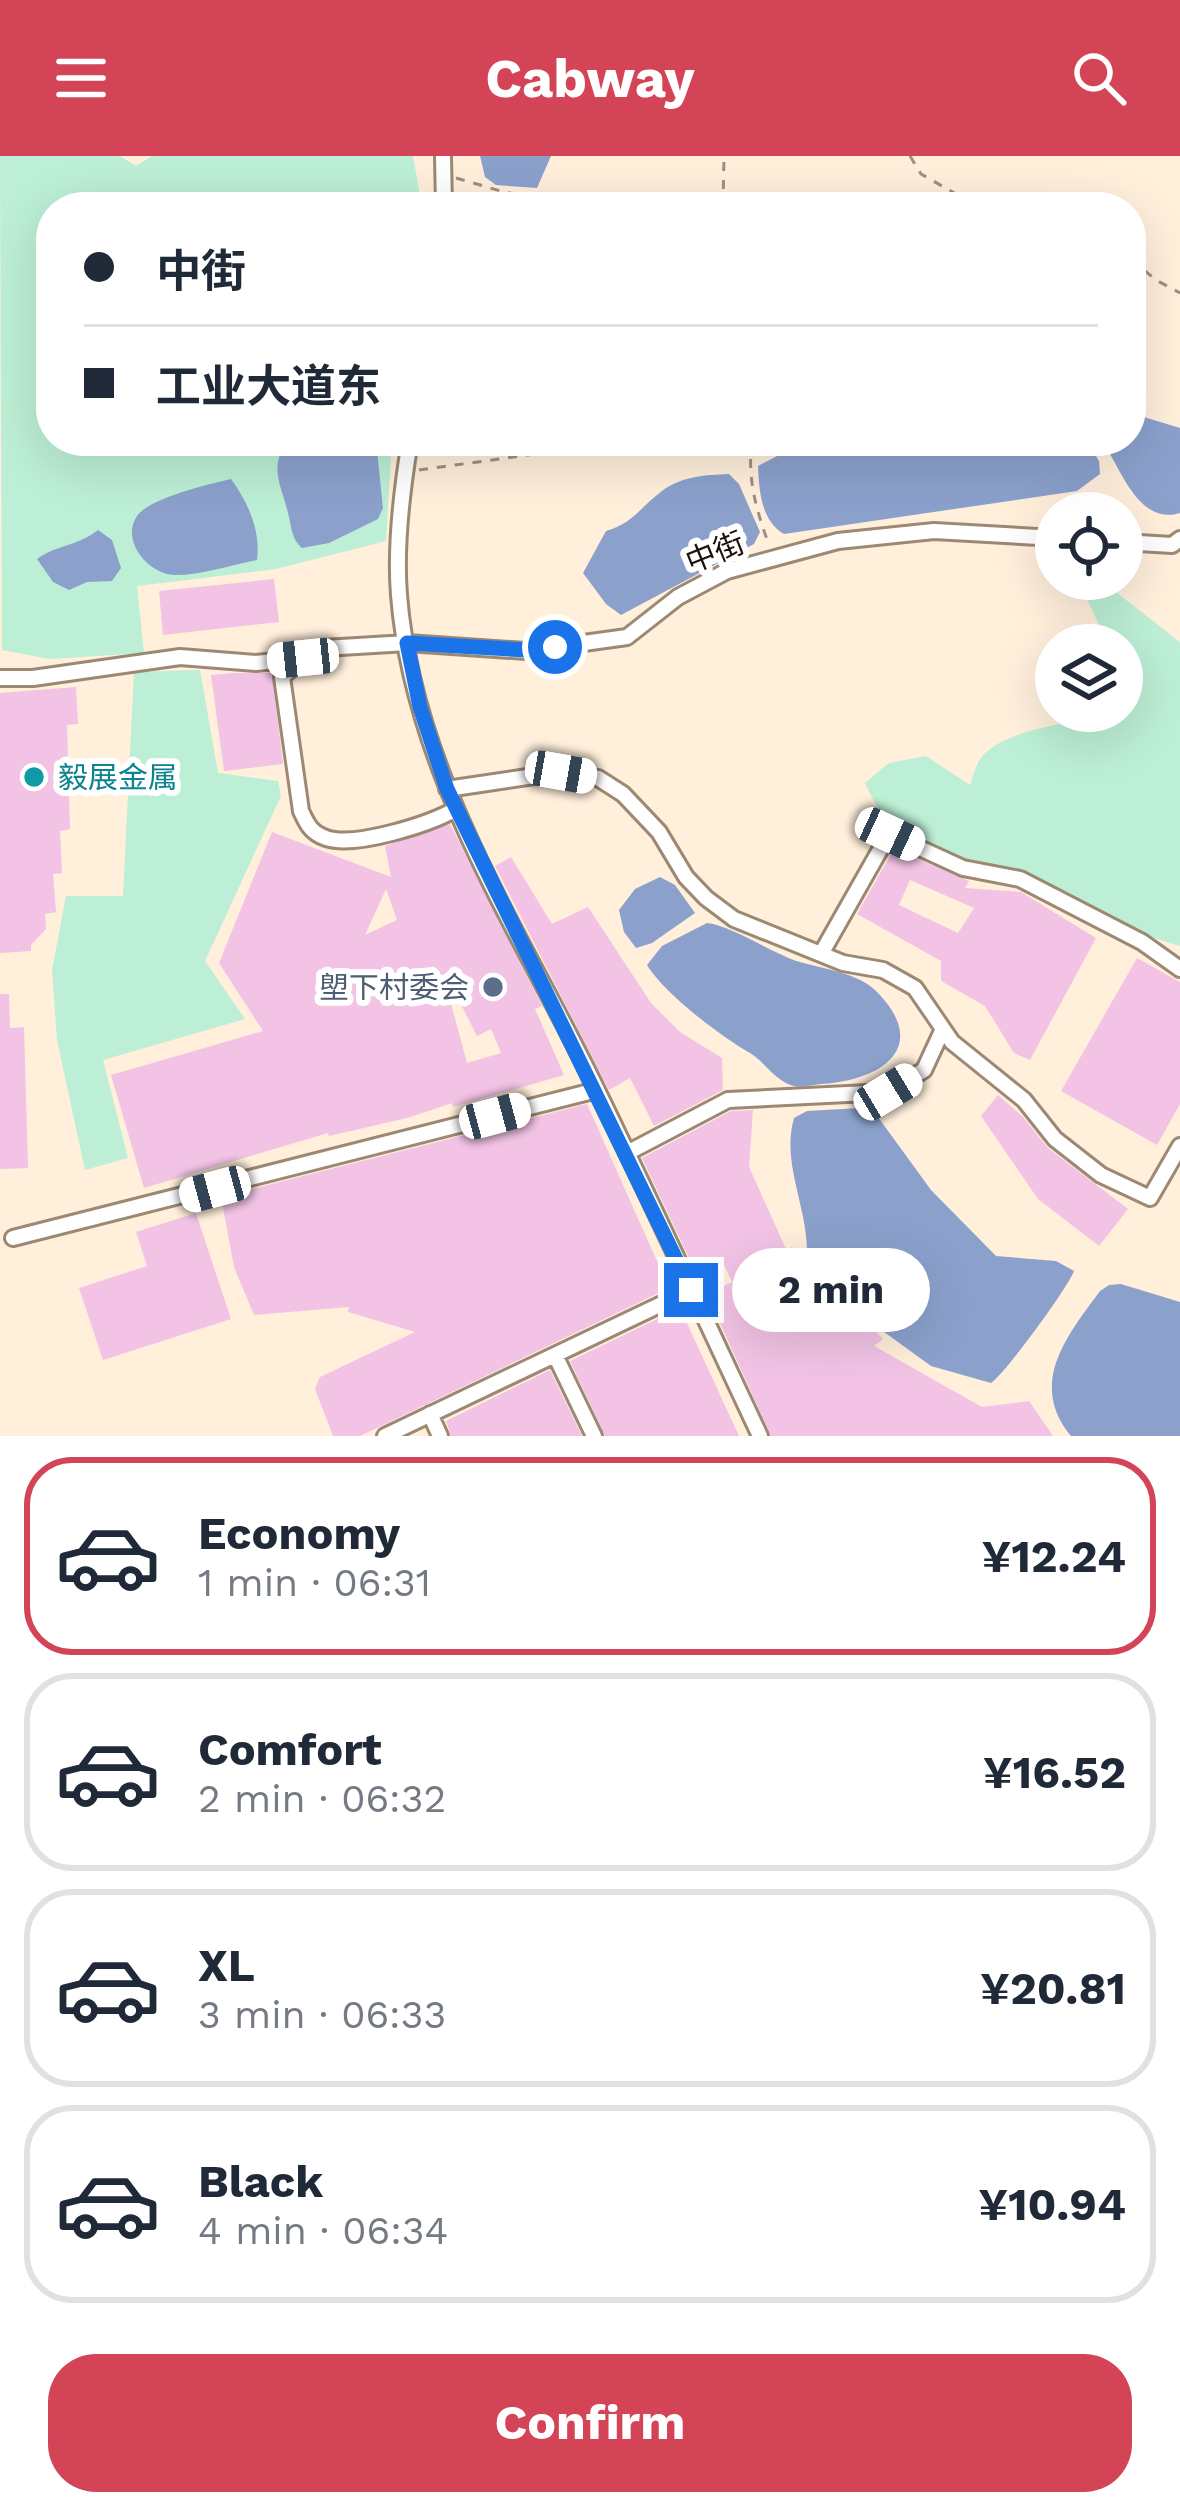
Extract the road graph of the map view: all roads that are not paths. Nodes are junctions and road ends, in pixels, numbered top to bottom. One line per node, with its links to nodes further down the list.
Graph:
1 (443, 156): 2 (street)
2 (444, 192)
3 (408, 456): 7 (street)
4 (1035, 537): 7 (street, 中街)
5 (1143, 542): 6 (street)
6 (1176, 542)
7 (407, 643): 8 (street, 中街); 10 (street)
8 (303, 658): 9 (street, 中街); 11 (street)
9 (0, 678)
10 (447, 789): 11 (street); 12 (street)
11 (457, 808): 15 (street)
12 (821, 954): 13 (street); 14 (street)
13 (1180, 969)
14 (943, 1030): 16 (street); 17 (street)
15 (597, 1090): 17 (street); 18 (street)
16 (1180, 1145)
17 (627, 1153): 19 (street)
18 (13, 1238)
19 (691, 1290): 20 (street); 25 (street)
20 (555, 1354): 21 (street); 24 (street)
21 (430, 1414): 22 (street); 23 (street)
22 (385, 1436)
23 (440, 1436)
24 (594, 1436)
25 (760, 1436)

